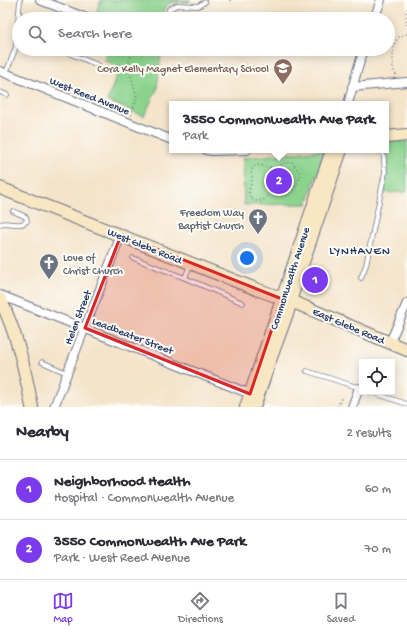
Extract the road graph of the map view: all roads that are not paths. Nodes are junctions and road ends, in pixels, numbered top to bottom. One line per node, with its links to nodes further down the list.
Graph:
1 (20, 0): 5 (lane)
2 (40, 0): 6 (street)
3 (381, 0): 8 (street)
4 (205, 2): 7 (lane)
5 (19, 12)
6 (71, 12)
7 (168, 12)
8 (377, 12)
9 (12, 55): 13 (lane)
10 (76, 56): 12 (lane)
11 (362, 56): 15 (street)
12 (98, 65)
13 (3, 72): 21 (street, West Reed Avenue)
14 (403, 82): 15 (street)
15 (352, 87): 18 (street)
16 (0, 92): 17 (lane)
17 (7, 95)
18 (349, 101)
19 (407, 135): 20 (main road)
20 (389, 137)
21 (169, 139)
22 (331, 153): 35 (main road, Commonwealth Avenue)
23 (340, 153): 35 (main road, Commonwealth Avenue)
24 (383, 153): 32 (lane)
25 (0, 188): 28 (main road, West Glebe Road)
26 (13, 211): 27 (lane)
27 (0, 224)
28 (121, 235): 30 (main road, West Glebe Road); 38 (street, Helen Street)
29 (133, 258): 31 (lane)
30 (191, 263): 31 (lane); 35 (main road, West Glebe Road)
31 (185, 278): 37 (lane)
32 (361, 278)
33 (0, 295): 38 (street, Leadbeater Street)
34 (0, 299): 49 (main road)
35 (286, 300): 39 (main road, East Glebe Road); 47 (main road, Commonwealth Avenue)
36 (407, 302): 39 (street)
37 (244, 303)
38 (84, 328): 43 (street, Helen Street); 47 (street, Leadbeater Street)
39 (390, 342): 40 (main road, East Glebe Road)
40 (407, 350)
41 (42, 362): 43 (lane)
42 (307, 371): 44 (lane)
43 (67, 373): 50 (street, Helen Street)
44 (359, 388)
45 (359, 390): 52 (street)
46 (380, 395): 48 (lane)
47 (254, 399): 51 (main road, Commonwealth Avenue)
48 (407, 404)
49 (32, 407)
50 (54, 407)
51 (246, 407)
52 (352, 407)

